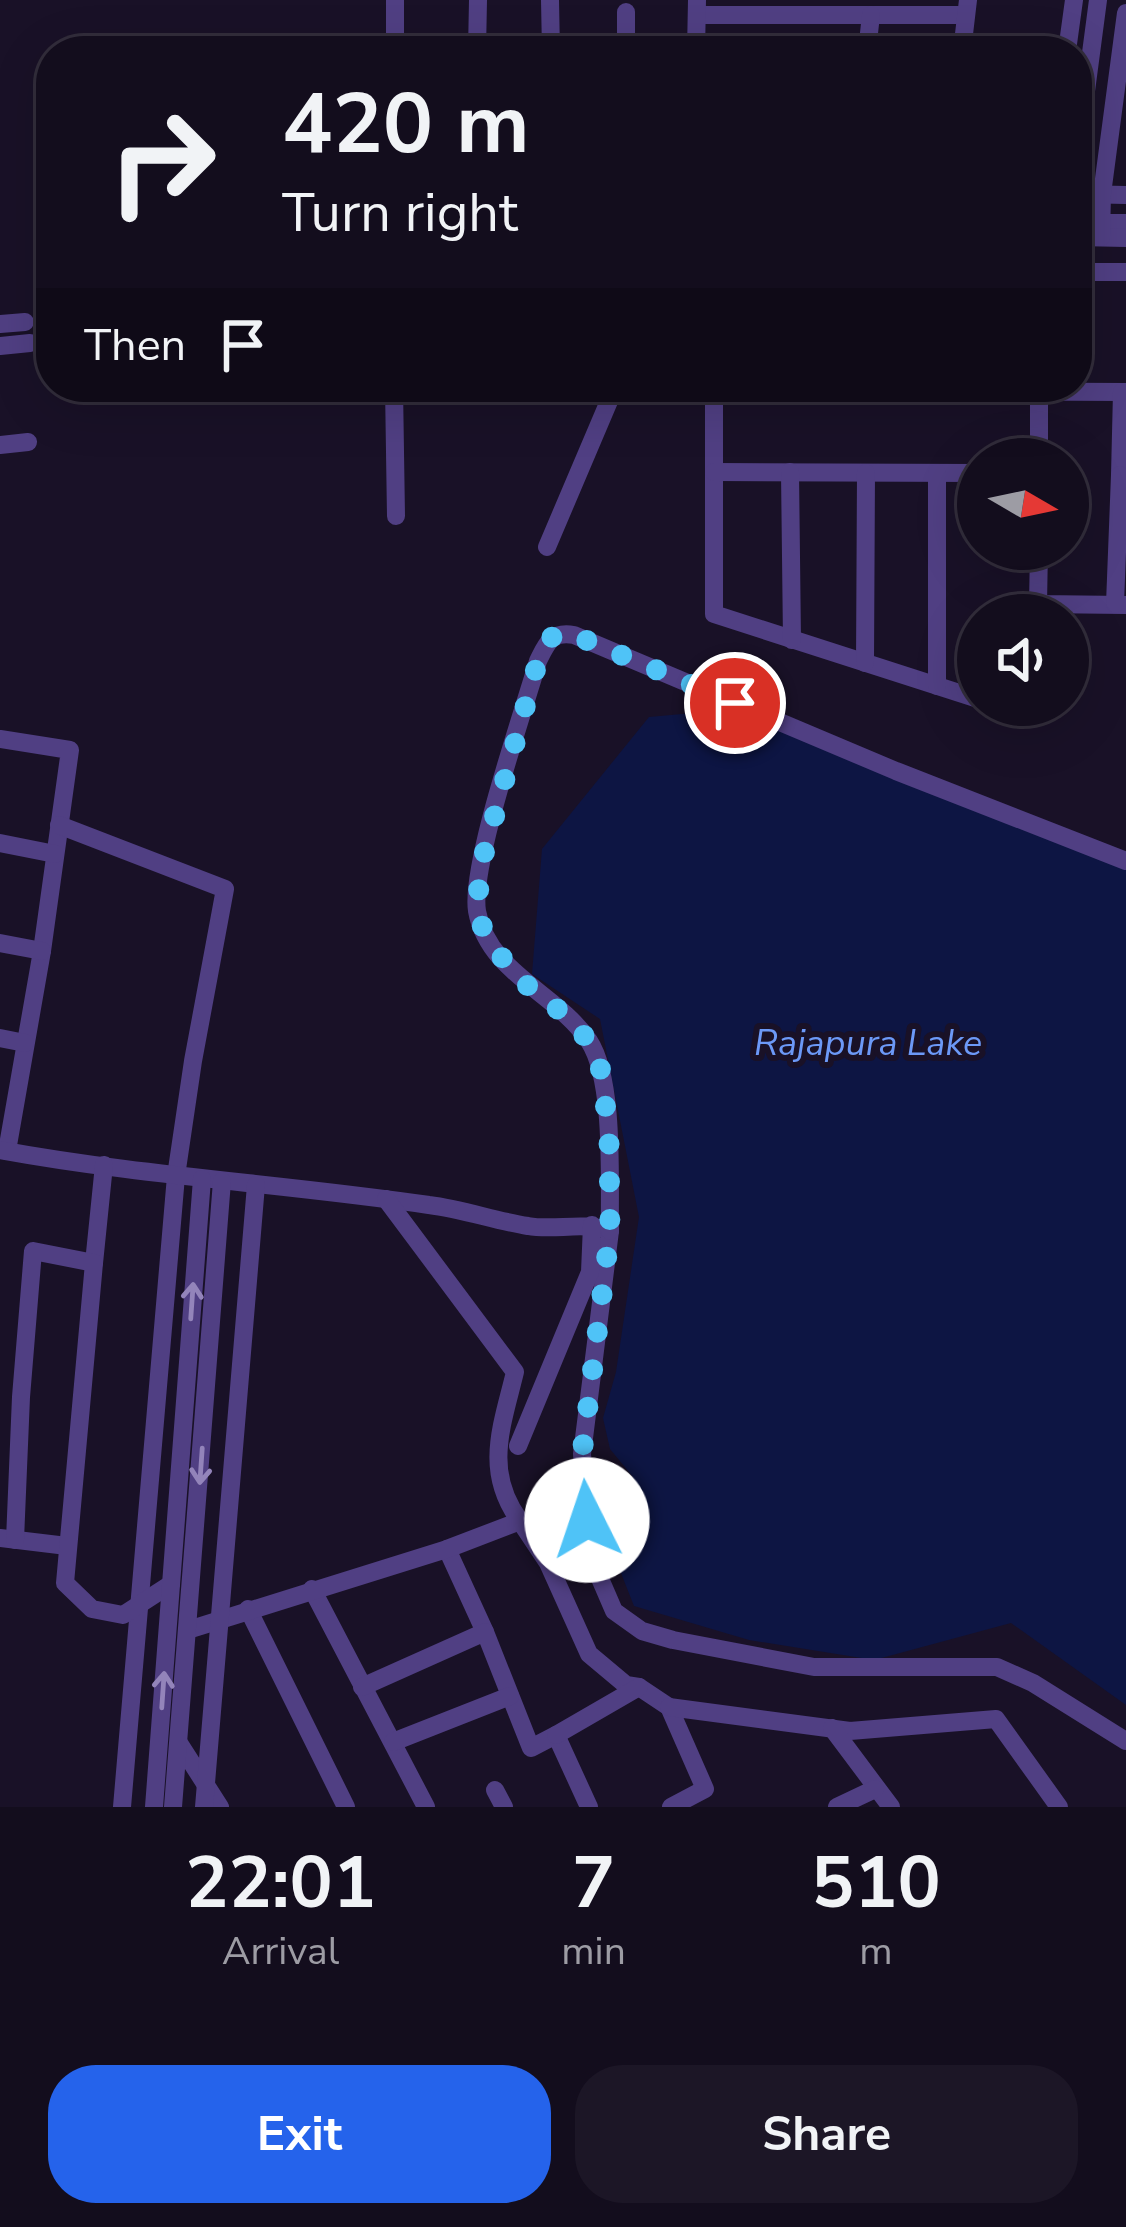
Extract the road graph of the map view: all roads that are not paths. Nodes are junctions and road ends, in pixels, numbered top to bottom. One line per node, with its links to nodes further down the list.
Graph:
1 (395, 0): 11 (street)
2 (478, 0): 12 (street)
3 (550, 0): 13 (street)
4 (1074, 0): 16 (street)
5 (1098, 0): 17 (street)
6 (697, 8): 10 (street)
7 (967, 8): 10 (street)
8 (626, 12): 14 (street)
9 (1126, 13): 19 (street)
10 (871, 15): 15 (street)
11 (394, 36)
12 (477, 36)
13 (551, 36)
14 (626, 36)
15 (869, 36)
16 (1069, 36)
17 (1092, 45)
18 (1092, 194): 19 (street)
19 (1102, 194): 20 (street); 23 (street)
20 (1126, 195)
21 (1126, 224): 23 (street)
22 (1092, 228): 23 (street)
23 (1100, 230): 24 (street); 25 (street)
24 (1092, 233)
25 (1126, 238)
26 (1092, 272): 27 (street)
27 (1126, 272)
28 (25, 322): 29 (street)
29 (0, 324)
30 (30, 343): 31 (street)
31 (0, 346)
32 (1092, 391): 33 (street)
33 (1124, 392): 46 (street)
34 (394, 402): 47 (street)
35 (609, 402): 48 (street)
36 (714, 402): 41 (street)
37 (1040, 402): 38 (street)
38 (1039, 438)
39 (28, 442): 40 (street)
40 (0, 445)
41 (714, 472): 42 (street); 51 (street)
42 (790, 472): 43 (street); 51 (street)
43 (866, 473): 44 (street); 52 (street)
44 (937, 473): 45 (street); 53 (street)
45 (957, 473)
46 (1123, 475): 49 (street)
47 (397, 516)
48 (547, 547)
49 (1121, 605): 50 (street)
50 (1089, 607)
51 (792, 640): 52 (street)
52 (865, 663): 53 (street)
53 (937, 686): 54 (street)
54 (957, 692)
55 (0, 739): 56 (street)
56 (59, 826): 58 (street); 66 (street)
57 (0, 843): 58 (street)
58 (56, 854): 61 (street)
59 (1126, 861): 70 (street)
60 (0, 943): 61 (street)
61 (42, 951): 63 (street)
62 (0, 1038): 63 (street)
63 (25, 1043): 64 (street)
64 (3, 1151): 65 (street)
65 (104, 1165): 66 (street); 71 (street)
66 (176, 1176): 67 (street); 81 (street)
67 (212, 1180): 68 (street); 79 (street, one-way to 67); 84 (street, one-way to 84)
68 (256, 1185): 69 (street); 83 (street)
69 (386, 1199): 70 (street); 75 (street)
70 (601, 1228): 74 (street); 92 (street)
71 (94, 1263): 72 (street); 77 (street)
72 (21, 1397): 73 (street); 76 (street)
73 (0, 1408)
74 (518, 1446)
75 (520, 1521): 78 (street); 87 (street)
76 (8, 1539): 77 (street)
77 (67, 1546): 81 (street)
78 (447, 1549): 80 (street); 85 (street)
79 (171, 1584): 81 (street); 99 (street, one-way to 79)
80 (312, 1588): 82 (street); 86 (street)
81 (136, 1608): 98 (street)
82 (248, 1609): 83 (street); 103 (street)
83 (217, 1618): 84 (street); 95 (street)
84 (188, 1630): 94 (street)
85 (485, 1633): 86 (street); 88 (street)
86 (362, 1687): 93 (street)
87 (639, 1687): 89 (street); 91 (street)
88 (510, 1696): 91 (street); 93 (street)
89 (669, 1707): 90 (street); 96 (street)
90 (832, 1728): 97 (street); 110 (street)
91 (556, 1735): 105 (street)
92 (1126, 1741)
93 (393, 1742): 104 (street)
94 (178, 1743): 95 (street); 100 (street)
95 (206, 1783): 101 (street); 102 (street)
96 (705, 1789): 106 (street); 107 (street)
97 (875, 1789): 108 (street); 109 (street)
98 (122, 1807)
99 (154, 1807)
100 (173, 1807)
101 (204, 1807)
102 (220, 1807)
103 (346, 1807)
104 (426, 1807)
105 (589, 1807)
106 (671, 1807)
107 (716, 1807)
108 (837, 1807)
109 (891, 1807)
110 (1059, 1807)

